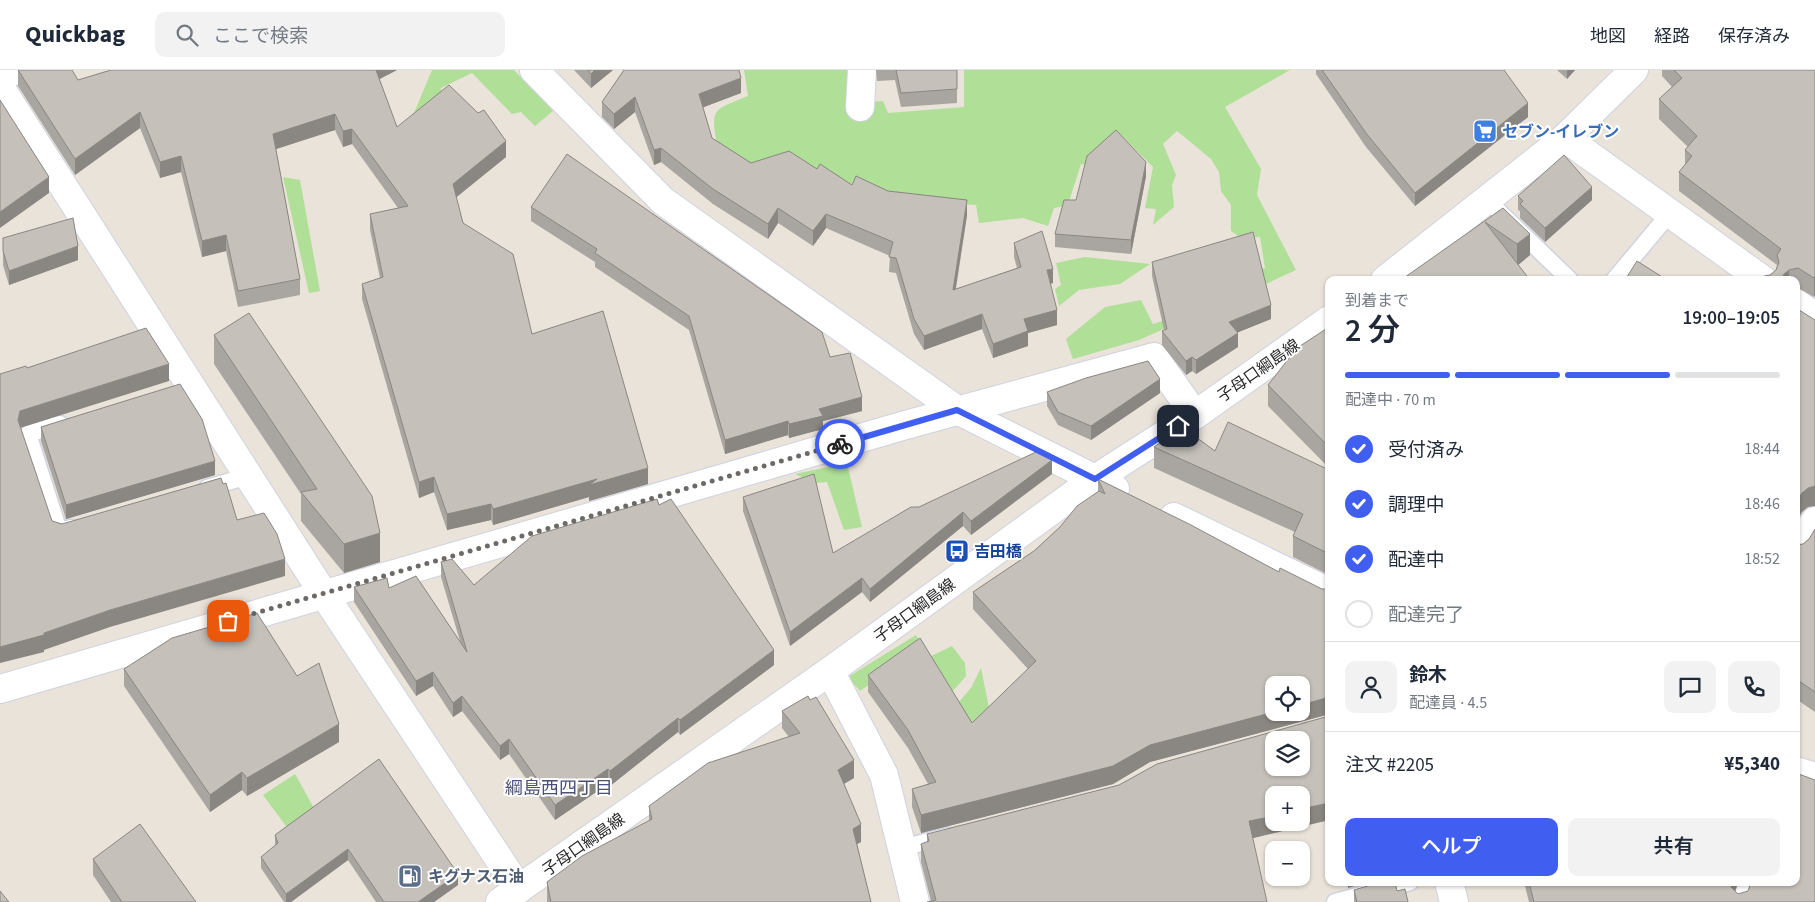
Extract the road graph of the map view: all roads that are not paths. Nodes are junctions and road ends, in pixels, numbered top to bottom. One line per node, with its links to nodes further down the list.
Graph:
1 (17, 70): 5 (street)
2 (534, 70): 18 (street)
3 (862, 70): 7 (street)
4 (1634, 70): 8 (street)
5 (0, 76)
6 (0, 87): 21 (street)
7 (860, 107)
8 (1565, 138): 9 (street); 10 (street)
9 (1487, 200): 11 (street); 12 (lane)
10 (1670, 213): 13 (lane); 14 (street)
11 (1390, 276)
12 (1566, 276)
13 (1617, 276)
14 (1758, 276)
15 (1800, 307): 16 (street)
16 (1815, 317)
17 (1325, 323): 19 (street, 子母口綱島線)
18 (957, 410): 19 (street); 22 (street); 28 (street)
19 (1195, 415): 22 (street, 子母口綱島線)
20 (75, 420): 25 (lane)
21 (248, 476): 23 (lane); 28 (street)
22 (1095, 479): 27 (street); 29 (street, 子母口綱島線)
23 (191, 493)
24 (1815, 521): 26 (street)
25 (88, 523)
26 (1800, 543)
27 (1325, 590)
28 (323, 593): 30 (street); 38 (street)
29 (830, 671): 34 (street); 38 (street, 子母口綱島線)
30 (0, 689)
31 (1800, 772): 32 (street)
32 (1815, 777)
33 (967, 831): 34 (lane)
34 (902, 848): 39 (street)
35 (1395, 886): 40 (lane)
36 (1450, 886): 41 (street)
37 (1746, 886): 42 (lane)
38 (510, 895)
39 (915, 902)
40 (1335, 902)
41 (1454, 902)
42 (1741, 902)

